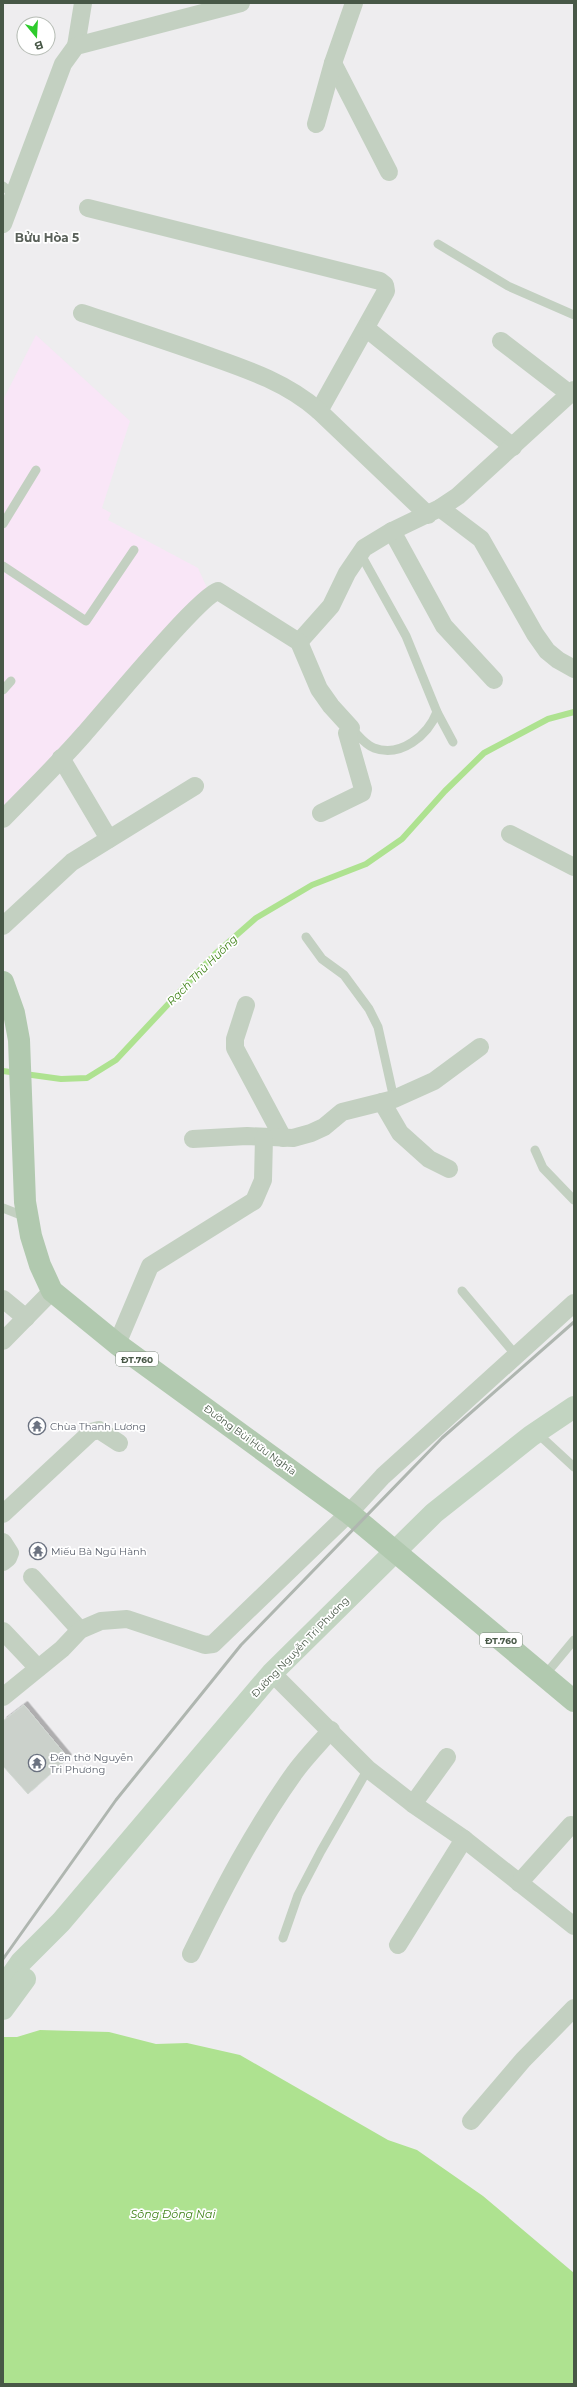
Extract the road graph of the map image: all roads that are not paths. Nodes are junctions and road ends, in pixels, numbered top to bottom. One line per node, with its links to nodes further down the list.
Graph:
1 (83, 3): 4 (street)
2 (241, 3): 4 (street)
3 (354, 3): 5 (street)
4 (76, 46): 8 (street)
5 (333, 63): 6 (street); 7 (street)
6 (316, 124)
7 (389, 172)
8 (8, 190): 10 (street)
9 (88, 208): 14 (street)
10 (3, 224)
11 (438, 244): 13 (lane)
12 (82, 313): 17 (street)
13 (574, 315)
14 (367, 328): 17 (street); 18 (street)
15 (501, 341): 16 (street)
16 (572, 392): 18 (street)
17 (319, 411): 20 (street)
18 (513, 447): 20 (street)
19 (36, 470): 21 (lane)
20 (434, 511): 22 (street); 27 (street)
21 (3, 524)
22 (392, 532): 24 (street); 28 (street)
23 (134, 550): 25 (lane)
24 (360, 553): 26 (street); 31 (lane)
25 (3, 566)
26 (299, 642): 32 (street); 34 (street)
27 (574, 669)
28 (494, 680)
29 (11, 681): 30 (lane)
30 (3, 690)
31 (437, 712): 32 (lane); 33 (lane)
32 (351, 728): 36 (street)
33 (453, 742)
34 (61, 758): 37 (street); 39 (street)
35 (195, 786): 39 (street)
36 (321, 813)
37 (3, 819)
38 (510, 834): 40 (street)
39 (109, 839): 41 (street)
40 (574, 867)
41 (3, 926)
42 (306, 937): 46 (lane)
43 (3, 982): 54 (main road, Đường Bùi Hữu Nghĩa / ĐT.760)
44 (246, 1005): 48 (street)
45 (480, 1047): 46 (street)
46 (388, 1100): 48 (street); 51 (street)
47 (264, 1137): 48 (street); 49 (street); 61 (street)
48 (283, 1138)
49 (194, 1139)
50 (535, 1150): 52 (lane)
51 (449, 1169)
52 (574, 1200)
53 (3, 1208): 54 (lane)
54 (27, 1217): 55 (main road, Đường Bùi Hữu Nghĩa / ĐT.760)
55 (52, 1291): 59 (street); 61 (main road, Đường Bùi Hữu Nghĩa / ĐT.760)
56 (462, 1291): 62 (lane)
57 (3, 1299): 59 (street)
58 (574, 1302): 62 (street)
59 (26, 1318): 60 (street)
60 (3, 1342)
61 (117, 1344): 67 (main road, Đường Bùi Hữu Nghĩa / ĐT.760)
62 (515, 1354): 67 (street)
63 (574, 1407): 64 (main road, Đường Nguyễn Tri Phương)
64 (536, 1432): 66 (lane); 70 (main road, Đường Nguyễn Tri Phương)
65 (120, 1443): 68 (street)
66 (574, 1467)
67 (349, 1513): 70 (main road, Đường Bùi Hữu Nghĩa / ĐT.760); 73 (street)
68 (3, 1514)
69 (3, 1542): 71 (street)
70 (395, 1551): 77 (main road, Đường Nguyễn Tri Phương); 78 (main road, Đường Bùi Hữu Nghĩa / ĐT.760)
71 (3, 1562)
72 (32, 1578): 73 (street)
73 (80, 1630): 76 (street)
74 (3, 1631): 76 (street)
75 (574, 1640): 78 (lane)
76 (38, 1668): 79 (street)
77 (272, 1673): 81 (street); 88 (main road, Đường Nguyễn Tri Phương)
78 (545, 1676): 80 (main road, Đường Bùi Hữu Nghĩa / ĐT.760)
79 (3, 1697)
80 (574, 1701)
81 (331, 1730): 83 (street); 92 (street)
82 (447, 1758): 84 (street)
83 (368, 1769): 84 (street); 90 (lane)
84 (413, 1804): 86 (street)
85 (571, 1825): 87 (street)
86 (464, 1839): 87 (street); 91 (street)
87 (519, 1883): 89 (street)
88 (61, 1922): 93 (main road, Đường Nguyễn Tri Phương); 95 (main road, Đường Nguyễn Tri Phương)
89 (574, 1926)
90 (283, 1938)
91 (398, 1945)
92 (191, 1954)
93 (3, 1988)
94 (574, 2008): 96 (street)
95 (3, 2009)
96 (471, 2121)

